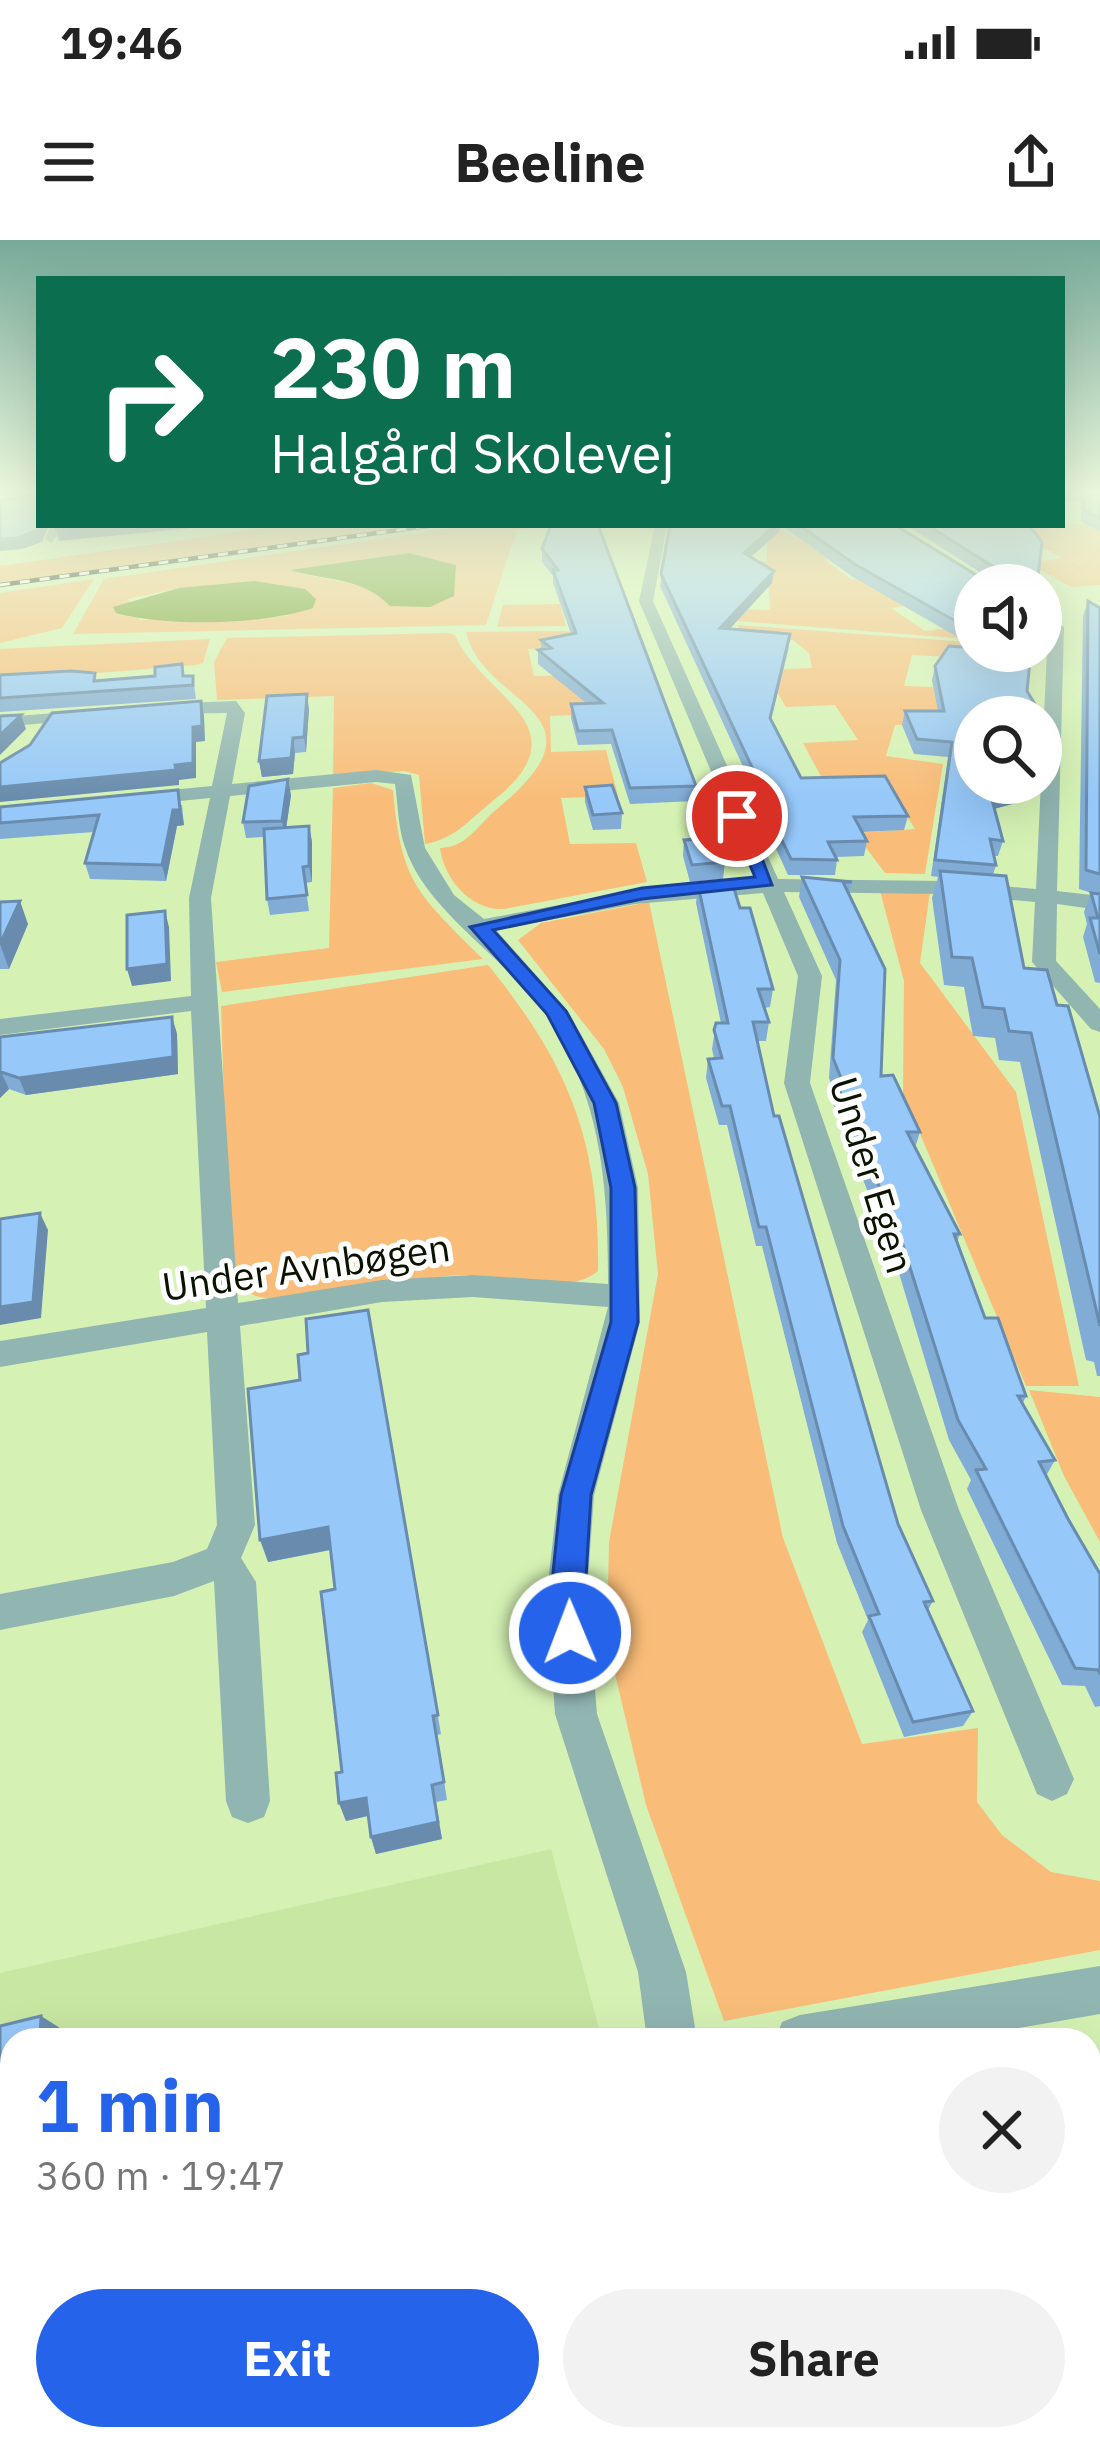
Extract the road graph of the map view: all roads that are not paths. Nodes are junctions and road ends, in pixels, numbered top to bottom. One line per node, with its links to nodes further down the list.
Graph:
1 (648, 593): 8 (street, Under Egen)
2 (1054, 672): 9 (street)
3 (130, 711): 6 (street)
4 (110, 712): 5 (street)
5 (0, 722)
6 (224, 791): 7 (street); 11 (street); 12 (street)
7 (112, 802)
8 (766, 882): 9 (street); 11 (street); 20 (street, Under Egen)
9 (1042, 895): 10 (street); 13 (street)
10 (1100, 903)
11 (480, 927): 15 (street)
12 (203, 1002): 14 (street); 16 (street)
13 (1100, 1024)
14 (0, 1027)
15 (624, 1297): 16 (street, Under Avnbøgen); 23 (street)
16 (222, 1318): 17 (street, Under Avnbøgen); 18 (street)
17 (0, 1354)
18 (221, 1561): 19 (street); 21 (street)
19 (0, 1612)
20 (1052, 1779)
21 (248, 1801)
22 (1100, 1990): 24 (street)
23 (670, 2028)
24 (872, 2028)

